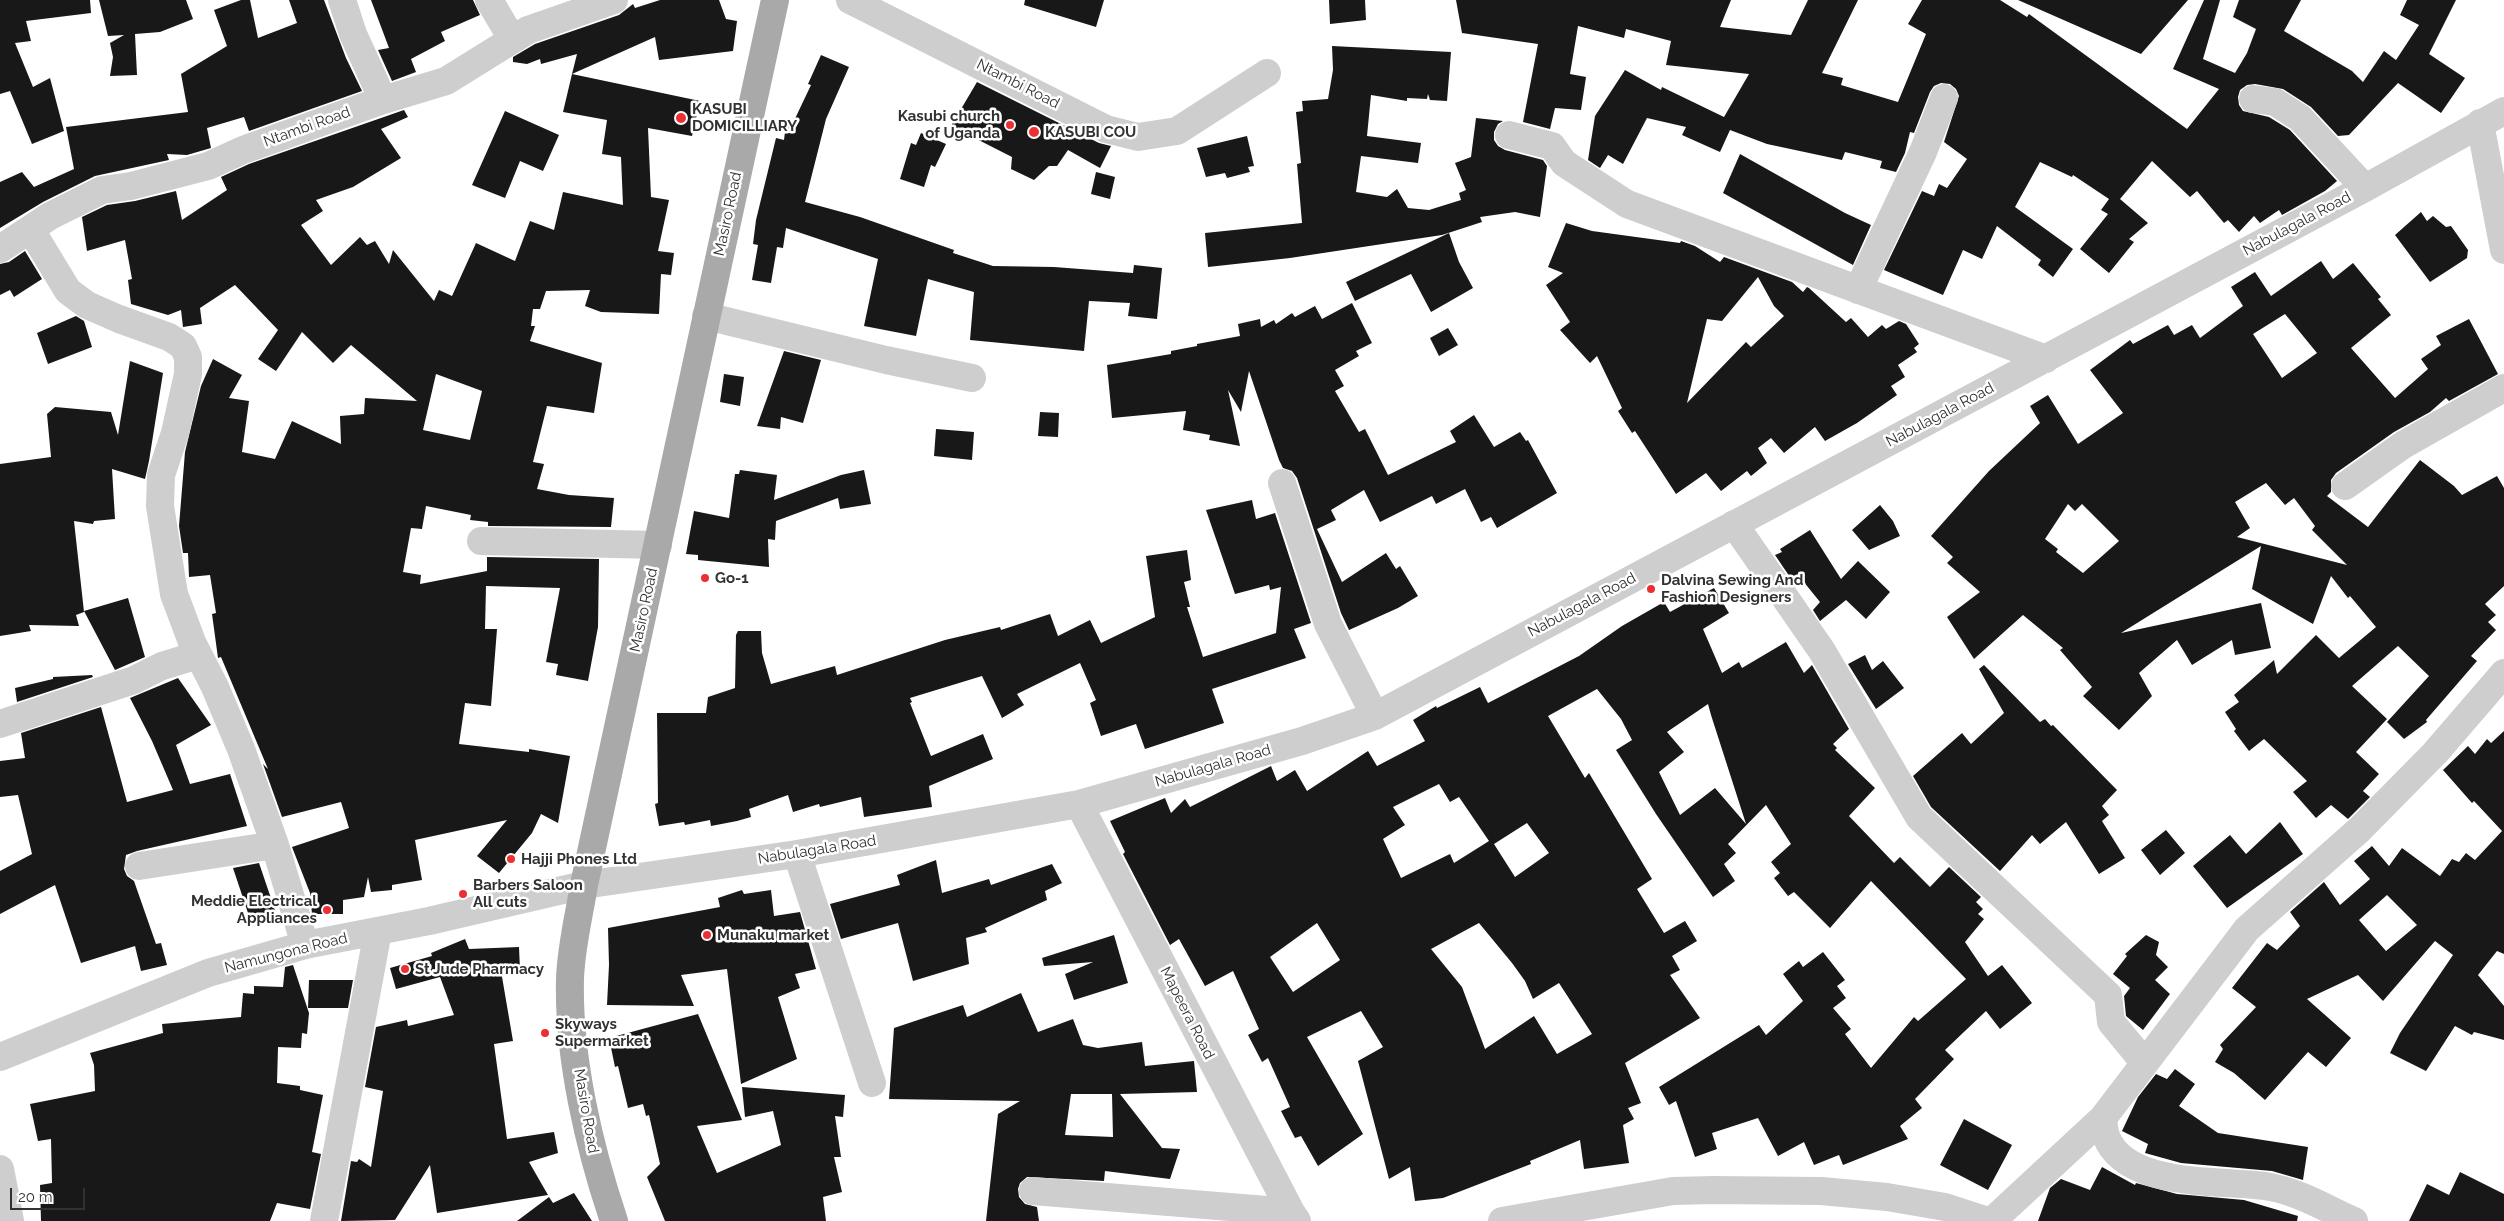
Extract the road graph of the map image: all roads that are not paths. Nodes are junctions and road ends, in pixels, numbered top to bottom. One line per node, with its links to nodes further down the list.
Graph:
1 (342, 0): 10 (street)
2 (489, 0): 6 (street)
3 (614, 0): 6 (street, Ntambi Road)
4 (775, 0): 18 (main road, Masiro Road)
5 (850, 0): 7 (street, Ntambi Road)
6 (512, 39): 10 (street, Ntambi Road)
7 (1267, 73)
8 (1944, 98): 17 (street)
9 (2253, 99): 13 (street)
10 (383, 100): 14 (street, Ntambi Road)
11 (2492, 117): 13 (street, Nabulagala Road); 16 (street)
12 (1509, 135): 17 (street)
13 (2365, 188): 19 (street, Nabulagala Road)
14 (31, 230): 15 (street, Ntambi Road); 27 (street)
15 (0, 248)
16 (2504, 250)
17 (1858, 290): 19 (street)
18 (706, 316): 20 (street); 26 (main road, Masiro Road)
19 (2046, 359): 24 (street, Nabulagala Road)
20 (972, 378)
21 (2504, 388): 23 (street)
22 (1282, 483): 29 (street)
23 (2345, 486)
24 (1734, 524): 29 (street, Nabulagala Road); 39 (street)
25 (481, 541): 26 (street)
26 (658, 545): 35 (main road, Masiro Road)
27 (198, 654): 30 (street); 32 (street)
28 (2504, 673): 39 (street)
29 (1375, 716): 31 (street, Nabulagala Road)
30 (0, 724)
31 (1079, 804): 33 (street, Nabulagala Road); 44 (street, Mapeera Road)
32 (275, 844): 34 (street); 37 (street)
33 (797, 854): 35 (street, Nabulagala Road); 40 (street)
34 (139, 866)
35 (584, 885): 36 (street, Namungona Road); 47 (main road, Masiro Road)
36 (378, 931): 37 (street, Namungona Road); 46 (street)
37 (305, 945): 38 (street, Namungona Road)
38 (0, 1058)
39 (2144, 1062): 41 (street)
40 (872, 1083)
41 (2103, 1118): 50 (street); 51 (street)
42 (0, 1170): 45 (street)
43 (1033, 1191): 44 (street)
44 (1294, 1216)
45 (10, 1221)
46 (324, 1221)
47 (614, 1221)
48 (1502, 1221): 49 (street)
49 (1988, 1221)
50 (1992, 1221)
51 (2354, 1221)

